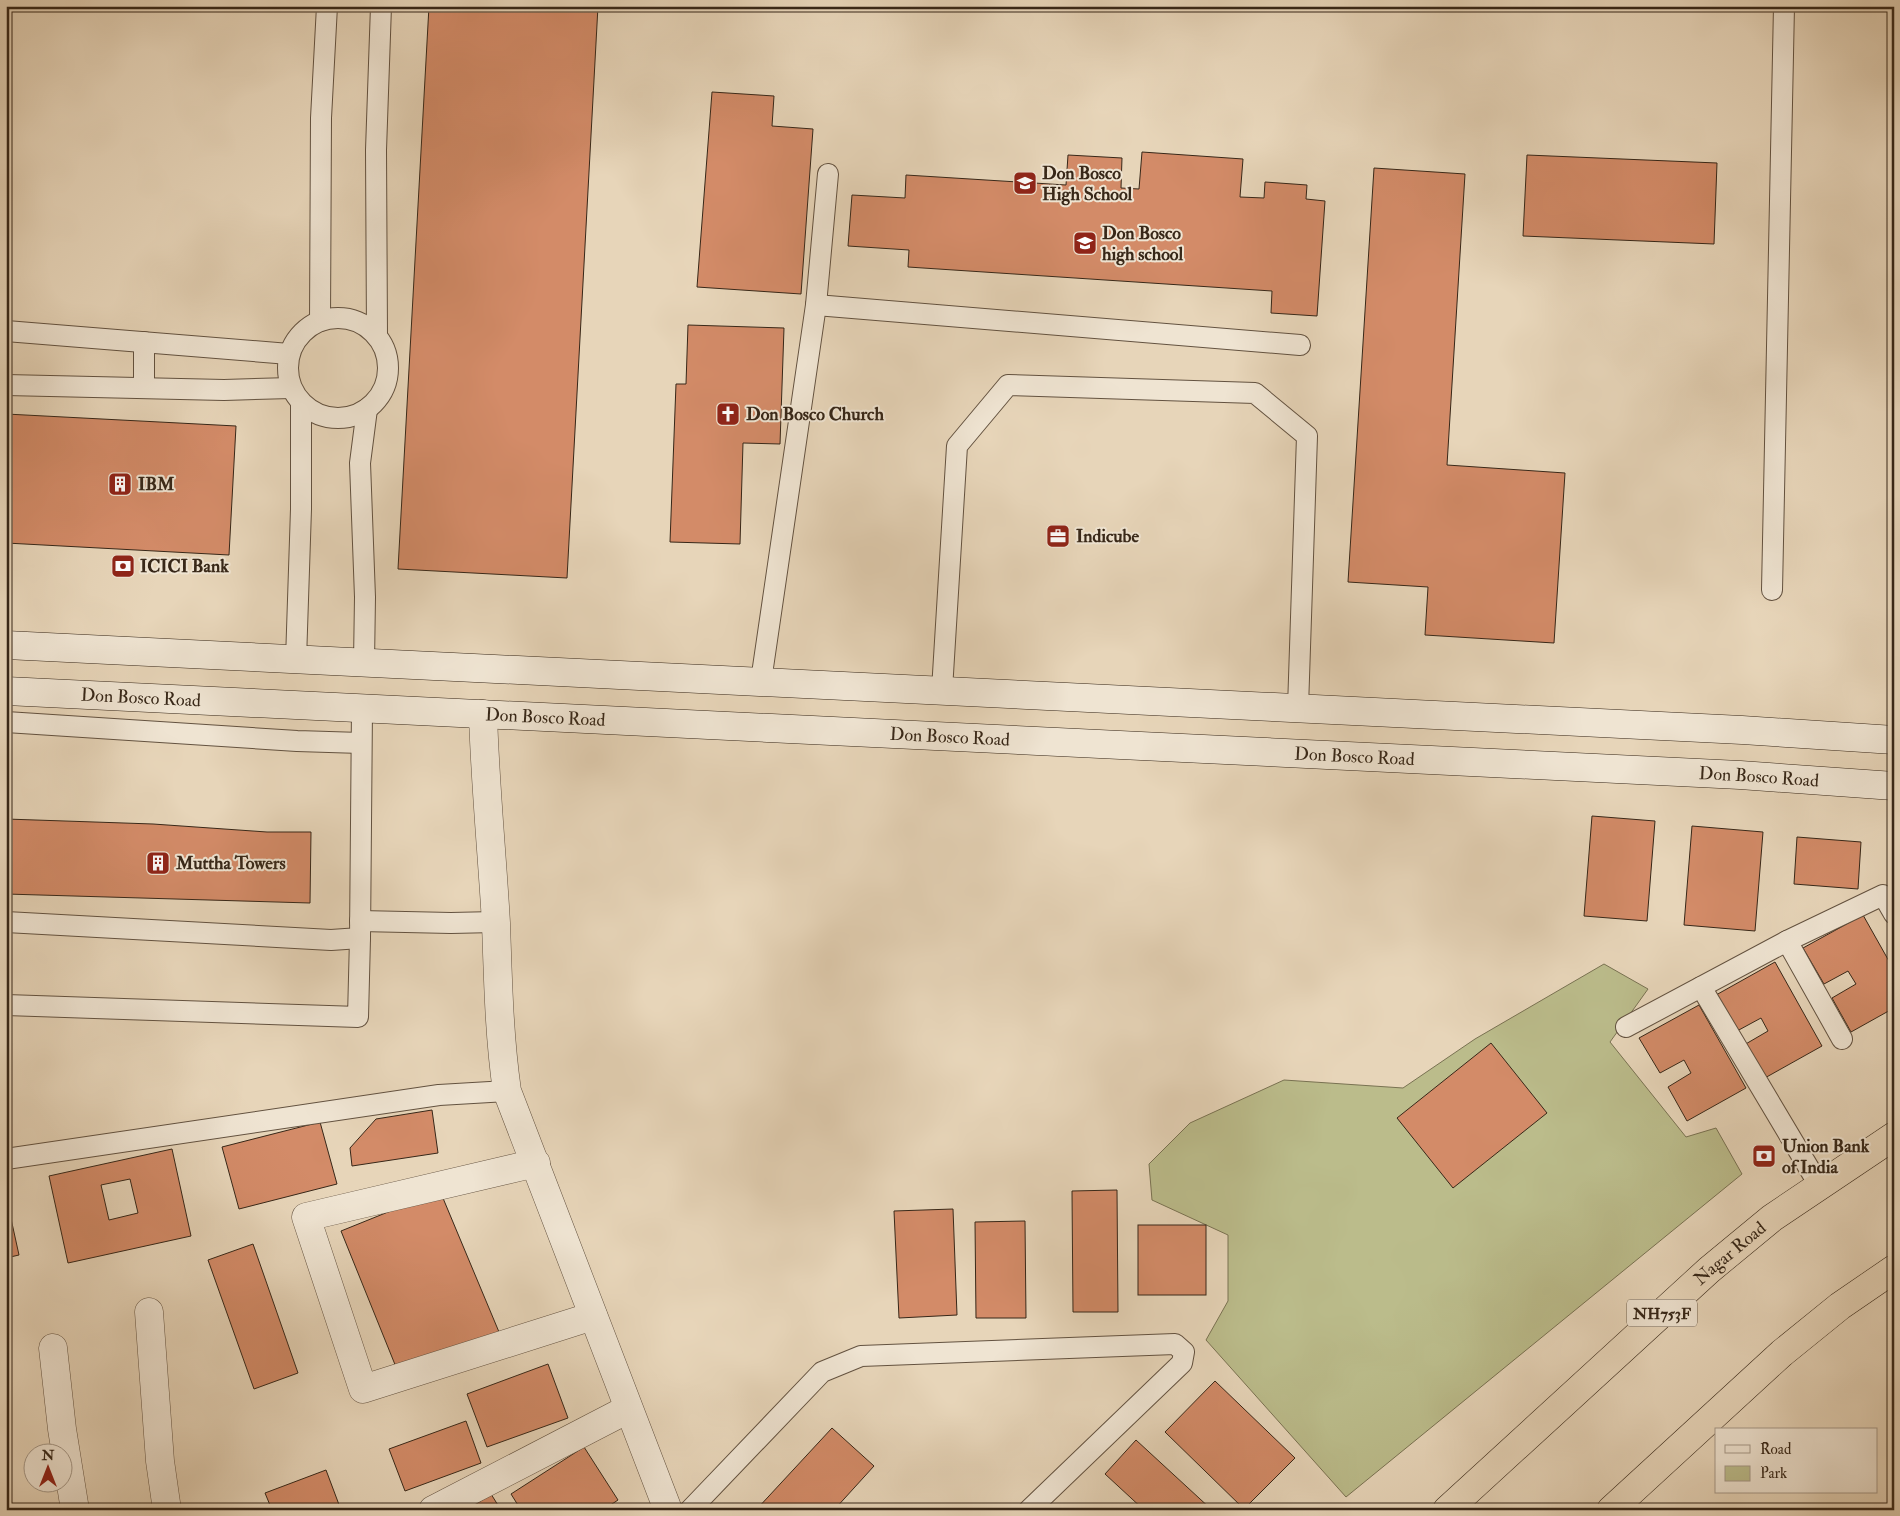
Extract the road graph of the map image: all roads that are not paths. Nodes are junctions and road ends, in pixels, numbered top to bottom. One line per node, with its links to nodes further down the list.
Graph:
1 (327, 6): 6 (lane)
2 (381, 6): 8 (lane)
3 (1784, 6): 16 (lane)
4 (828, 174): 5 (lane)
5 (816, 305): 10 (lane); 20 (lane)
6 (320, 321): 8 (lane); 11 (lane)
7 (6, 331): 9 (lane)
8 (377, 336): 15 (lane)
9 (144, 342): 11 (lane); 13 (lane)
10 (1300, 345)
11 (289, 354): 14 (lane)
12 (6, 385): 13 (lane)
13 (144, 388): 14 (lane)
14 (296, 395): 15 (lane); 18 (lane)
15 (367, 409): 19 (lane)
16 (1772, 590)
17 (6, 645): 18 (main road)
18 (296, 660): 19 (main road)
19 (364, 662): 20 (main road)
20 (761, 682): 21 (main road)
21 (942, 690): 24 (main road); 24 (lane)
22 (6, 691): 23 (main road, Don Bosco Road)
23 (362, 708): 25 (main road, Don Bosco Road); 28 (lane)
24 (1298, 708): 27 (main road)
25 (483, 714): 29 (main road, Don Bosco Road); 32 (main road)
26 (6, 722): 28 (lane)
27 (1894, 740)
28 (362, 743): 33 (lane)
29 (1894, 786)
30 (1894, 914): 34 (lane)
31 (6, 922): 33 (lane)
32 (496, 922): 33 (lane); 39 (main road)
33 (360, 929): 36 (lane)
34 (1787, 941): 35 (lane); 38 (lane)
35 (1701, 987): 37 (lane); 43 (lane)
36 (6, 1006)
37 (1626, 1027)
38 (1842, 1039)
39 (507, 1091): 41 (lane); 42 (main road)
40 (1894, 1136): 43 (highway, Nagar Road / NH753F)
41 (6, 1159)
42 (536, 1163): 46 (main road); 46 (main road)
43 (1819, 1185): 55 (highway, Nagar Road / NH753F)
44 (1894, 1269): 56 (highway)
45 (149, 1312): 50 (main road)
46 (593, 1316): 48 (main road)
47 (53, 1348): 49 (main road)
48 (628, 1409): 51 (main road); 52 (main road)
49 (75, 1510)
50 (167, 1510)
51 (433, 1510)
52 (668, 1510)
53 (690, 1510): 54 (lane)
54 (1029, 1510)
55 (1447, 1510)
56 (1611, 1510)

